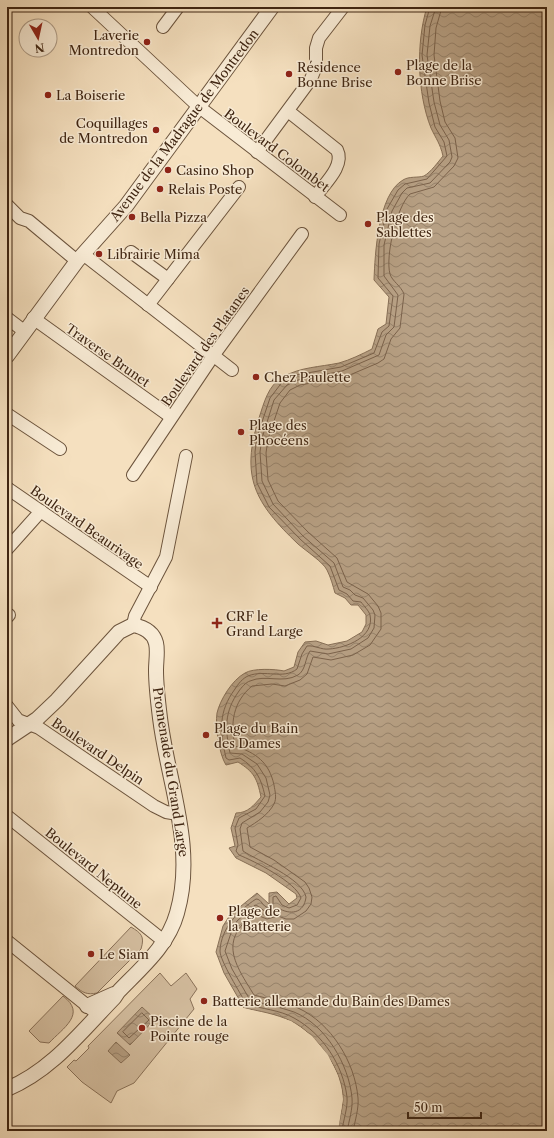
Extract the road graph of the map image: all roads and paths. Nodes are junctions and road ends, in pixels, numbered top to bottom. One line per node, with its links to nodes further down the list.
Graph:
1 (92, 7): 6 (street, Boulevard Colombet)
2 (178, 7): 5 (street)
3 (272, 7): 6 (street, Avenue de la Madrague de Montredon)
4 (343, 7): 7 (street)
5 (162, 27)
6 (198, 106): 8 (street, Boulevard Colombet); 15 (street, Avenue de la Madrague de Montredon)
7 (288, 111): 8 (street); 10 (street)
8 (257, 152): 10 (street, Boulevard Colombet)
9 (239, 187): 16 (street)
10 (315, 197): 12 (street, Boulevard Colombet)
11 (7, 205): 15 (street)
12 (340, 215)
13 (302, 234): 22 (street, Boulevard des Platanes)
14 (131, 252): 16 (street)
15 (80, 257): 17 (street); 19 (street, Avenue de la Madrague de Montredon)
16 (168, 279): 17 (street)
17 (148, 305): 22 (street)
18 (7, 318): 20 (street)
19 (33, 318): 20 (street, Avenue de la Madrague de Montredon); 25 (street, Traverse Brunet)
20 (24, 331): 21 (street, Avenue de la Madrague de Montredon)
21 (8, 353)
22 (213, 356): 23 (street); 28 (street, Boulevard des Platanes)
23 (232, 370)
24 (7, 414): 26 (street)
25 (167, 414)
26 (60, 450)
27 (186, 456): 32 (street)
28 (133, 475)
29 (7, 488): 30 (street, Boulevard Beaurivage)
30 (41, 511): 31 (street); 32 (street, Boulevard Beaurivage)
31 (7, 549)
32 (151, 588): 33 (street)
33 (133, 625): 35 (street); 37 (street, Promenade du Grand Large)
34 (7, 706): 35 (street, Boulevard Delpin)
35 (29, 724): 36 (street); 37 (street, Boulevard Delpin)
36 (7, 739)
37 (178, 814): 40 (street, Promenade du Grand Large)
38 (7, 816): 40 (street, Boulevard Neptune)
39 (7, 941): 41 (street)
40 (165, 942): 41 (street, Promenade du Grand Large)
41 (92, 1010): 42 (street, Promenade du Grand Large)
42 (7, 1089)

